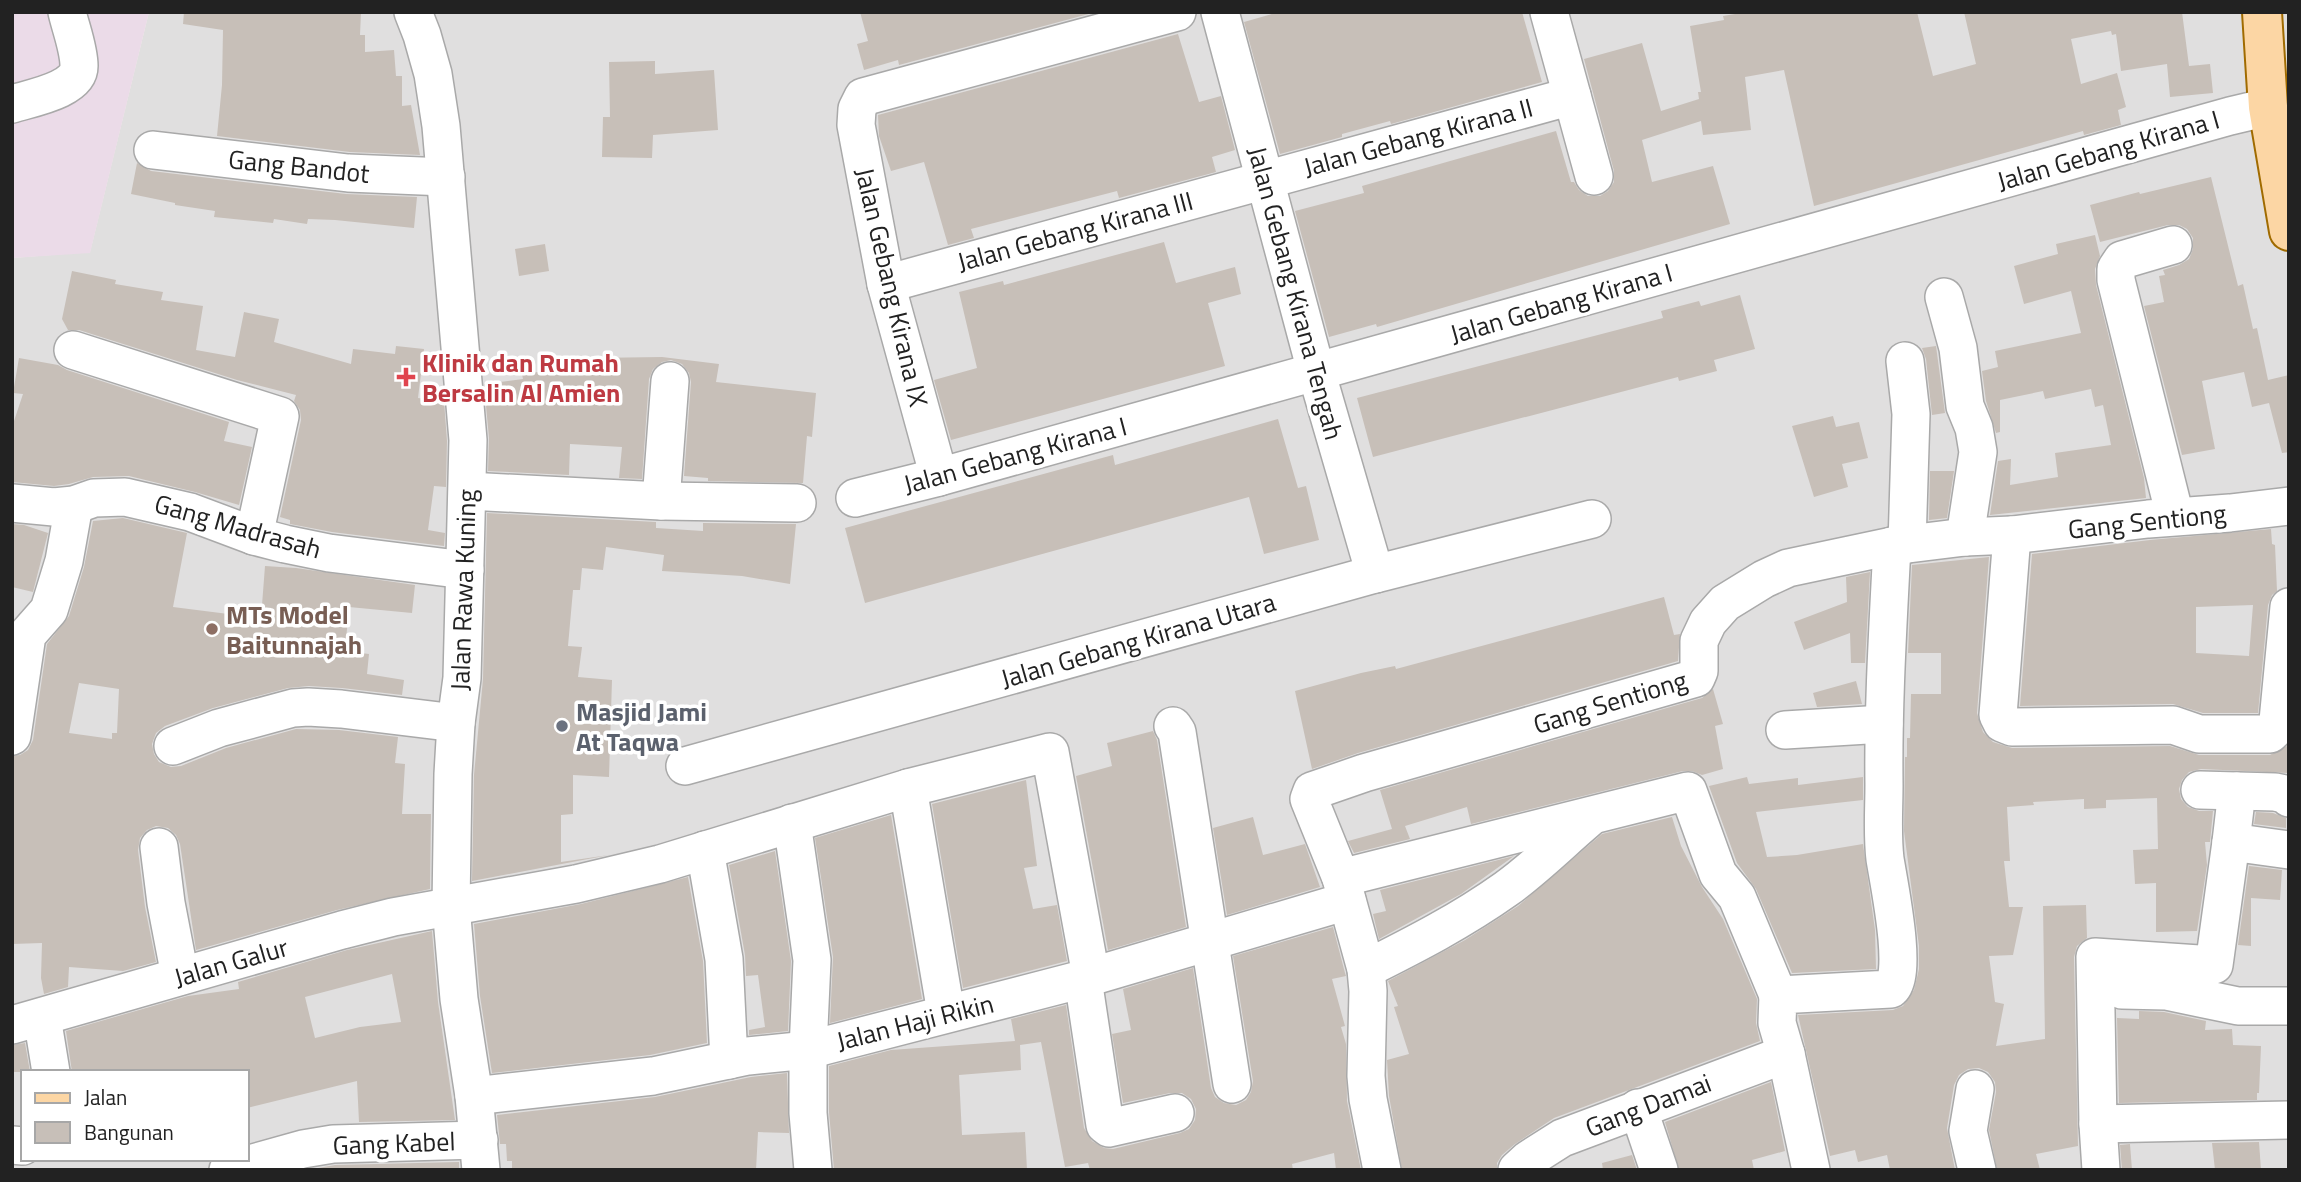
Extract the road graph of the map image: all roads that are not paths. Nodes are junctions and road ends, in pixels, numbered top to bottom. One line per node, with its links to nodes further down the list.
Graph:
1 (67, 12): 8 (street)
2 (413, 12): 12 (street, Jalan Rawa Kuning)
3 (1177, 12): 16 (street, Jalan Gebang Kirana IX)
4 (1220, 12): 13 (street, Jalan Gebang Kirana Tengah)
5 (1549, 12): 7 (street)
6 (2262, 12): 9 (main road)
7 (1572, 96): 11 (street); 13 (street, Jalan Gebang Kirana II)
8 (12, 104)
9 (2268, 107): 14 (main road); 20 (street, Jalan Gebang Kirana I)
10 (153, 150): 12 (street, Gang Bandot)
11 (1594, 176)
12 (446, 177): 23 (street, Jalan Rawa Kuning)
13 (1265, 179): 16 (street, Jalan Gebang Kirana III); 20 (street, Jalan Gebang Kirana Tengah)
14 (2288, 229)
15 (2173, 245): 30 (street)
16 (886, 284): 22 (street, Jalan Gebang Kirana IX)
17 (1944, 297): 34 (street)
18 (73, 350): 33 (street)
19 (1905, 361): 35 (street)
20 (1317, 371): 22 (street, Jalan Gebang Kirana I); 37 (street, Jalan Gebang Kirana Tengah)
21 (670, 381): 25 (street)
22 (939, 477): 24 (street, Jalan Gebang Kirana I)
23 (468, 491): 25 (street); 36 (street, Jalan Rawa Kuning)
24 (855, 498)
25 (661, 501): 27 (street)
26 (12, 503): 28 (street, Gang Madrasah)
27 (797, 503)
28 (74, 505): 33 (street, Gang Madrasah); 44 (street)
29 (2289, 506): 30 (street, Gang Sentiong)
30 (2175, 516): 32 (street, Gang Sentiong)
31 (1592, 519): 37 (street, Jalan Gebang Kirana Utara)
32 (2012, 535): 34 (street, Gang Sentiong); 43 (street)
33 (254, 536): 36 (street, Gang Madrasah)
34 (1965, 537): 35 (street, Gang Sentiong)
35 (1899, 545): 40 (street); 56 (street, Gang Sentiong)
36 (465, 570): 39 (street, Jalan Rawa Kuning)
37 (1375, 574): 46 (street, Jalan Gebang Kirana Utara)
38 (2289, 607): 43 (street)
39 (456, 723): 45 (street); 57 (street, Jalan Rawa Kuning)
40 (1884, 724): 42 (street); 63 (street)
41 (1172, 726): 58 (street)
42 (1784, 730)
43 (2270, 734): 49 (street)
44 (12, 736)
45 (173, 746)
46 (685, 766)
47 (908, 788): 51 (street, Jalan Galur); 61 (street, Jalan Galur); 65 (street)
48 (2200, 790): 49 (street)
49 (2264, 794): 52 (street)
50 (1591, 816): 56 (street, Jalan Haji Rikin); 59 (street); 63 (street, Jalan Haji Rikin)
51 (792, 823): 54 (street, Jalan Galur); 67 (street)
52 (2231, 842): 55 (street); 77 (street)
53 (159, 847): 60 (street)
54 (705, 850): 57 (street, Jalan Galur); 69 (street)
55 (2289, 850)
56 (1344, 890): 58 (street, Jalan Haji Rikin); 59 (street, Gang Sentiong)
57 (451, 906): 60 (street, Jalan Galur); 73 (street, Jalan Rawa Kuning)
58 (1209, 943): 61 (street, Jalan Haji Rikin); 71 (street)
59 (1366, 969): 81 (street, Gang Sentiong)
60 (180, 976): 66 (street, Jalan Galur)
61 (1087, 978): 65 (street, Jalan Haji Rikin); 75 (street)
62 (2122, 990): 64 (street)
63 (1778, 995): 68 (street)
64 (2289, 1006)
65 (946, 1013): 67 (street, Jalan Haji Rikin)
66 (27, 1021): 70 (street)
67 (807, 1050): 69 (street, Jalan Haji Rikin); 80 (street)
68 (1786, 1054): 74 (street, Gang Damai); 84 (street)
69 (729, 1060): 73 (street, Jalan Haji Rikin)
70 (50, 1070)
71 (1232, 1084)
72 (1975, 1089): 85 (street)
73 (474, 1096): 78 (street, Jalan Rawa Kuning)
74 (1638, 1108): 82 (street, Gang Damai); 83 (street)
75 (1175, 1113)
76 (2289, 1120): 77 (street)
77 (2098, 1124): 86 (street)
78 (480, 1155): 79 (street, Gang Kabel)
79 (228, 1170)
80 (813, 1170)
81 (1382, 1170)
82 (1517, 1170)
83 (1659, 1170)
84 (1811, 1170)
85 (1977, 1170)
86 (2101, 1170)

